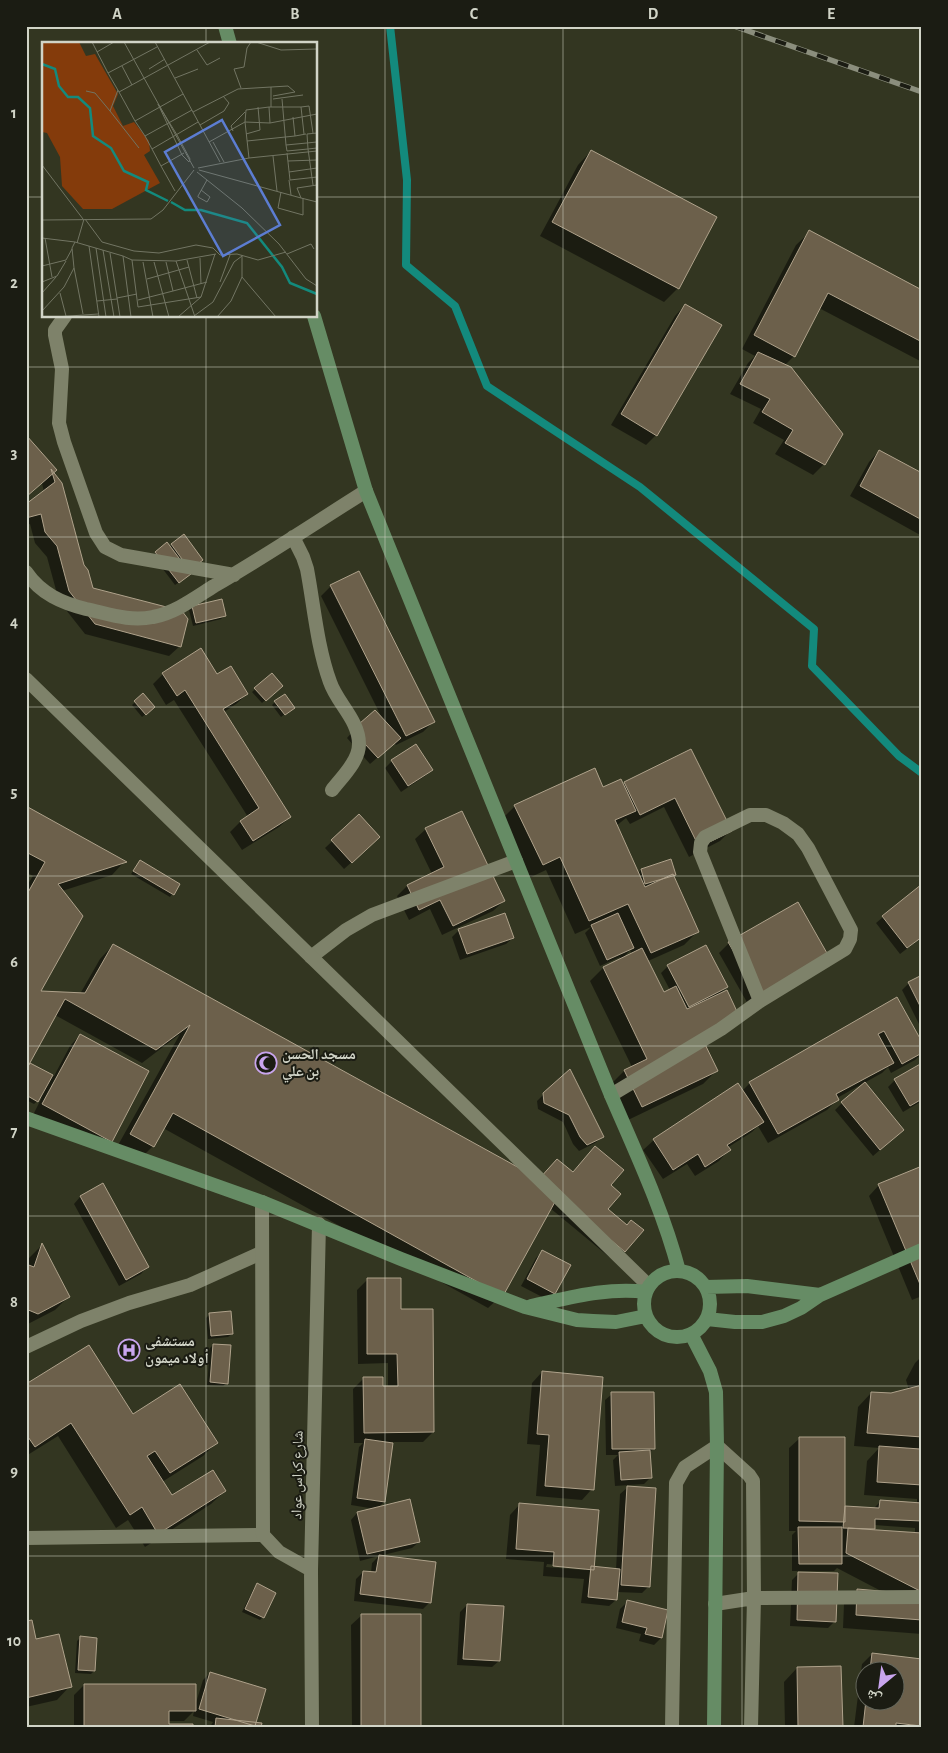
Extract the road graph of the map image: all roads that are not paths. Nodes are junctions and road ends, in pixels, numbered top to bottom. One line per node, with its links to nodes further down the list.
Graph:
1 (225, 26): 2 (main road)
2 (229, 42)
3 (63, 318): 8 (street)
4 (315, 318): 5 (main road)
5 (366, 491): 6 (street); 11 (main road)
6 (293, 537): 8 (street); 10 (street)
7 (26, 572): 8 (street)
8 (234, 575)
9 (26, 679): 12 (street)
10 (332, 790)
11 (516, 861): 12 (street); 14 (main road)
12 (311, 957): 22 (street)
13 (760, 1001): 13 (street); 14 (street)
14 (611, 1096): 20 (main road)
15 (26, 1118): 16 (main road)
16 (262, 1202): 17 (main road); 19 (street)
17 (319, 1224): 24 (main road); 32 (street, شارع كراس عواد)
18 (922, 1250): 23 (main road)
19 (261, 1253): 28 (street); 30 (street)
20 (679, 1271): 21 (main road); 22 (main road)
21 (706, 1287): 23 (main road); 26 (main road)
22 (647, 1289): 24 (main road); 25 (main road)
23 (820, 1295): 26 (main road)
24 (525, 1307): 25 (main road)
25 (646, 1316): 27 (main road)
26 (707, 1319): 27 (main road)
27 (691, 1334): 29 (main road)
28 (26, 1347)
29 (717, 1446): 34 (street); 35 (main road); 37 (street)
30 (263, 1535): 31 (street); 32 (street)
31 (26, 1538)
32 (311, 1570): 36 (street, شارع كراس عواد)
33 (922, 1597): 34 (street)
34 (754, 1598): 35 (street); 39 (street)
35 (715, 1604): 38 (main road)
36 (312, 1727)
37 (672, 1727)
38 (714, 1727)
39 (751, 1727)

